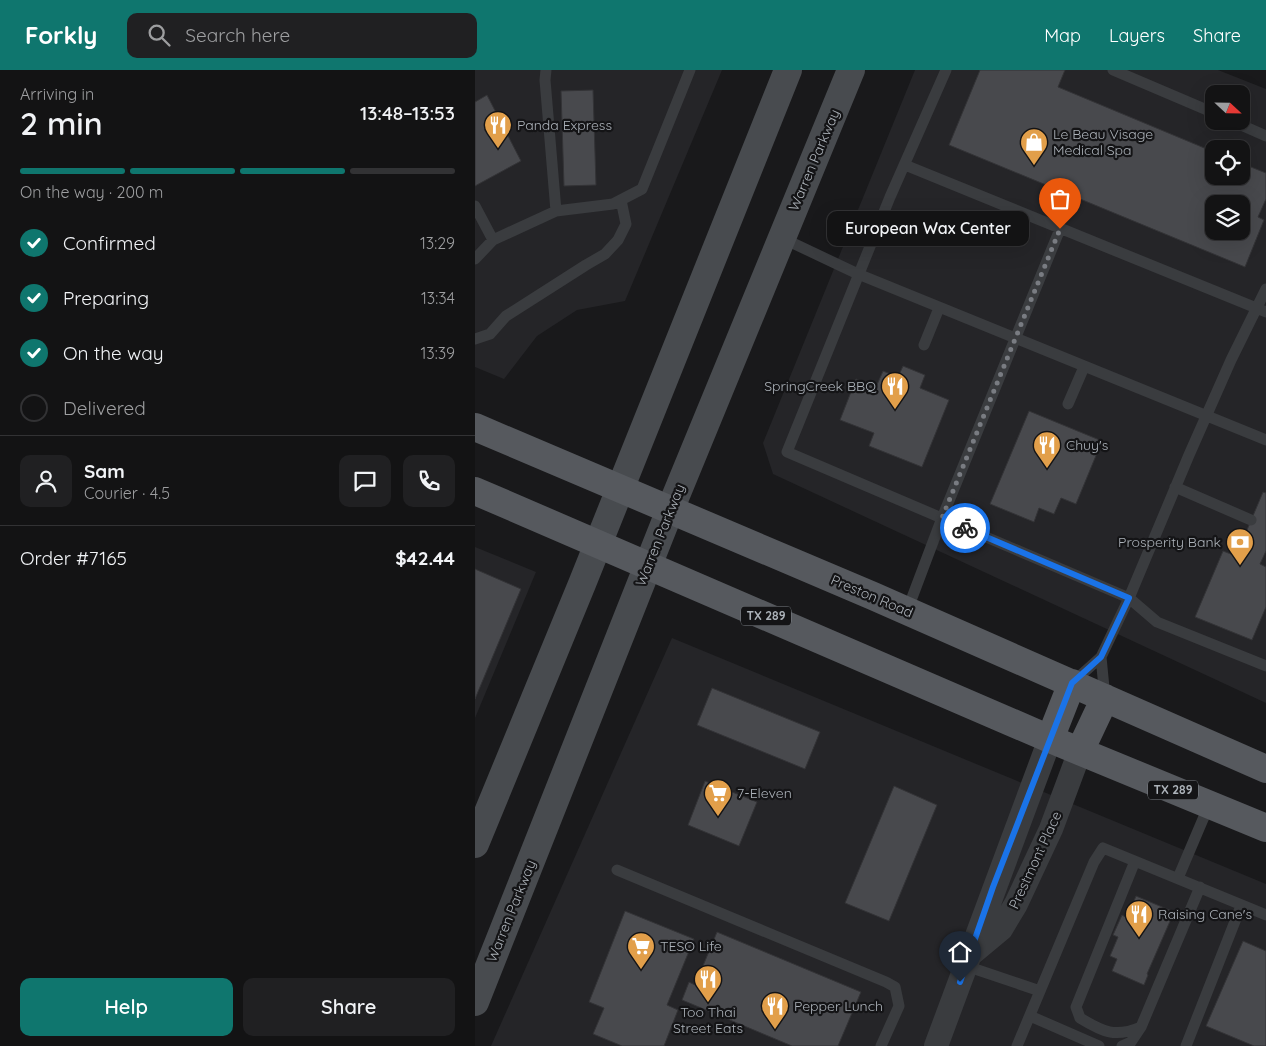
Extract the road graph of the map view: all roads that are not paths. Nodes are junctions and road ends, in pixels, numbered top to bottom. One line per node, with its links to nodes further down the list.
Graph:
1 (546, 70): 13 (lane)
2 (690, 70): 11 (lane)
3 (788, 70): 31 (main road)
4 (851, 70): 15 (main road, Warren Parkway)
5 (946, 70): 10 (lane)
6 (1113, 70): 7 (lane)
7 (1205, 109)
8 (1250, 129): 9 (lane)
9 (1266, 136)
10 (905, 165): 14 (lane); 18 (lane)
11 (621, 200): 13 (lane); 22 (lane)
12 (475, 206): 16 (lane)
13 (556, 212): 16 (lane)
14 (1060, 229): 21 (lane); 23 (lane)
15 (781, 238): 18 (lane); 33 (main road, Warren Parkway)
16 (493, 240): 17 (lane)
17 (475, 259)
18 (859, 274): 20 (lane); 34 (lane)
19 (1266, 289): 21 (lane)
20 (939, 308): 23 (lane); 24 (lane)
21 (1262, 310): 27 (lane)
22 (475, 339)
23 (1015, 339): 25 (lane); 34 (lane)
24 (924, 345)
25 (1084, 367): 26 (lane); 27 (lane)
26 (1068, 404)
27 (1206, 416): 29 (lane); 30 (lane)
28 (475, 428): 31 (main road, Preston Road)
29 (1266, 440)
30 (1175, 487): 35 (lane); 38 (lane)
31 (620, 489): 33 (main road, Preston Road); 36 (main road)
32 (475, 491): 36 (main road, TX 289)
33 (670, 510): 37 (main road, Warren Parkway); 39 (main road, Preston Road)
34 (942, 518): 38 (lane); 39 (lane)
35 (1251, 520)
36 (598, 545): 37 (main road, TX 289); 49 (main road)
37 (649, 565): 44 (main road, TX 289); 58 (main road, Warren Parkway)
38 (1129, 598): 40 (lane); 41 (lane)
39 (907, 611): 42 (main road, Preston Road)
40 (1101, 657): 42 (lane); 43 (lane)
41 (1266, 666)
42 (1072, 683): 43 (main road, Preston Road); 44 (main road)
43 (1105, 698): 45 (main road); 46 (main road, Preston Road)
44 (1050, 739): 45 (main road, TX 289); 56 (street, Prestmont Place)
45 (1080, 751): 47 (main road, TX 289); 56 (street, Prestmont Place)
46 (1266, 769)
47 (1209, 804): 48 (main road, TX 289); 52 (lane)
48 (1266, 828)
49 (475, 844)
50 (1135, 861): 52 (lane); 57 (lane); 60 (lane)
51 (617, 870): 62 (lane)
52 (1178, 878): 53 (lane)
53 (1200, 887): 54 (lane); 60 (lane)
54 (1241, 906): 55 (lane); 66 (lane)
55 (1266, 915)
56 (968, 960): 57 (lane); 63 (street, Prestmont Place)
57 (1040, 991): 59 (lane)
58 (475, 1002)
59 (1029, 1016): 64 (lane); 65 (lane)
60 (1141, 1028): 61 (lane)
61 (1127, 1044)
62 (881, 1046)
63 (936, 1046)
64 (1017, 1046)
65 (1099, 1046)
66 (1186, 1046)

